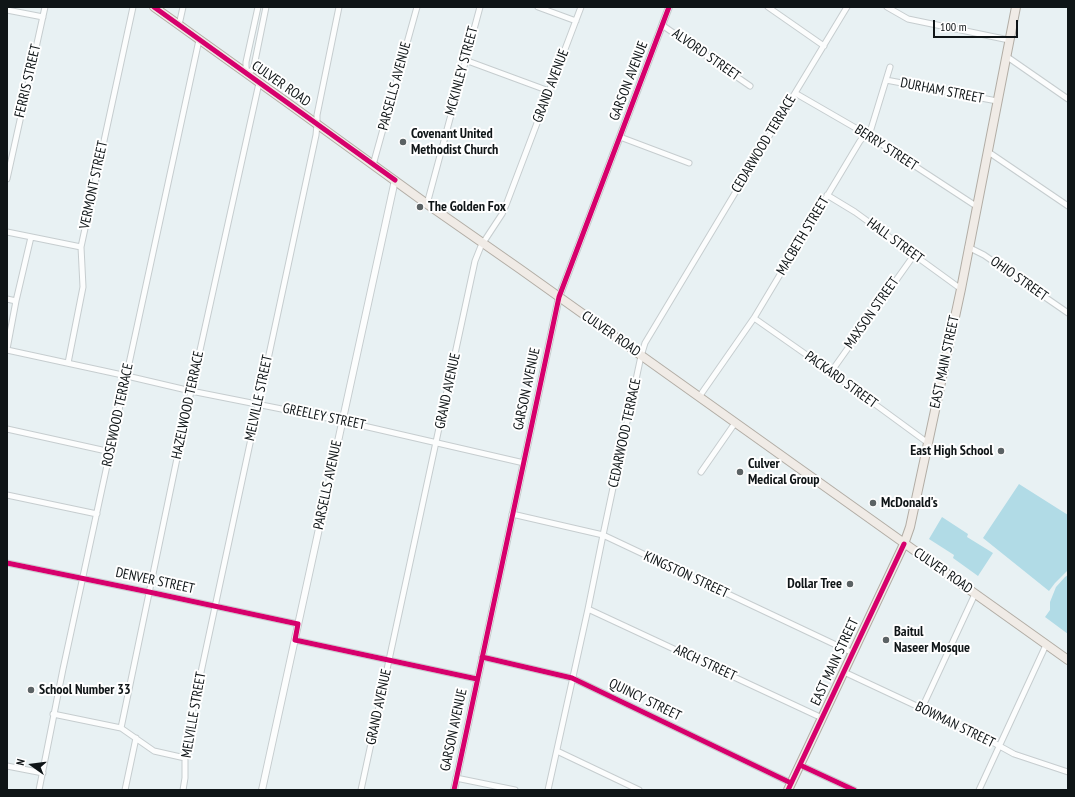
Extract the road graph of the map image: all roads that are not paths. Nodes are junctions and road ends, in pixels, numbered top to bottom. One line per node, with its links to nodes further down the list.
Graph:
1 (45, 7): 18 (street, FERRIS STREET)
2 (133, 7): 52 (street, VERMONT STREET)
3 (154, 7): 20 (main road, CULVER ROAD)
4 (183, 7): 20 (street)
5 (258, 7): 28 (street)
6 (266, 7): 28 (street)
7 (339, 7): 36 (street, MELVILLE STREET)
8 (417, 7): 42 (street, PARSELLS AVENUE)
9 (480, 7): 26 (street, MCKINLEY STREET)
10 (538, 7): 19 (street)
11 (581, 7): 19 (street, GRAND AVENUE)
12 (669, 7): 21 (street, GARSON AVENUE)
13 (768, 7): 24 (street)
14 (847, 7): 24 (street, CEDARWOOD TERRACE)
15 (887, 7): 23 (street)
16 (1016, 7): 23 (main road, EAST MAIN STREET)
17 (7, 10): 18 (street)
18 (43, 17): 40 (street, FERRIS STREET)
19 (576, 21): 32 (street, GRAND AVENUE)
20 (179, 25): 22 (main road, CULVER ROAD)
21 (662, 25): 31 (street, ALVORD STREET); 38 (street, GARSON AVENUE)
22 (199, 40): 28 (main road, CULVER ROAD); 65 (street, ROSEWOOD TERRACE)
23 (1009, 40): 25 (main road, EAST MAIN STREET)
24 (824, 46): 33 (street, CEDARWOOD TERRACE)
25 (1006, 56): 34 (street); 35 (main road, EAST MAIN STREET)
26 (465, 60): 32 (street); 46 (street, MCKINLEY STREET)
27 (890, 67): 29 (street, MACBETH STREET)
28 (247, 74): 30 (main road, CULVER ROAD)
29 (886, 80): 35 (street, DURHAM STREET); 37 (street, MACBETH STREET)
30 (259, 83): 36 (main road, CULVER ROAD); 66 (street, HAZELWOOD TERRACE)
31 (750, 86)
32 (549, 91): 51 (street, GRAND AVENUE)
33 (795, 93): 37 (street, BERRY STREET); 62 (street, CEDARWOOD TERRACE)
34 (1068, 99)
35 (997, 101): 39 (main road, EAST MAIN STREET)
36 (317, 124): 42 (main road, CULVER ROAD); 68 (street, MELVILLE STREET)
37 (866, 134): 45 (street, MACBETH STREET); 47 (street, BERRY STREET)
38 (620, 137): 41 (street); 56 (street, GARSON AVENUE)
39 (987, 151): 47 (main road, EAST MAIN STREET); 48 (street)
40 (10, 152): 43 (street, FERRIS STREET)
41 (689, 163)
42 (374, 165): 44 (main road, CULVER ROAD)
43 (7, 179)
44 (395, 180): 46 (main road, CULVER ROAD); 69 (street, PARSELLS AVENUE)
45 (827, 195): 54 (street, HALL STREET); 60 (street, MACBETH STREET)
46 (426, 204): 51 (main road, CULVER ROAD)
47 (976, 206): 53 (main road, EAST MAIN STREET)
48 (1068, 206)
49 (7, 232): 50 (street)
50 (31, 237): 52 (street); 58 (street)
51 (483, 242): 56 (main road, CULVER ROAD); 72 (street, GRAND AVENUE)
52 (81, 247): 63 (street, VERMONT STREET)
53 (968, 247): 55 (main road, EAST MAIN STREET); 59 (street, OHIO STREET)
54 (914, 254): 55 (street, HALL STREET); 64 (street, MAXSON STREET)
55 (961, 289): 73 (main road, EAST MAIN STREET)
56 (559, 297): 62 (main road, CULVER ROAD); 75 (street, GARSON AVENUE)
57 (7, 300): 58 (street)
58 (16, 301): 61 (street)
59 (1068, 313)
60 (754, 318): 64 (street, PACKARD STREET); 67 (street, MACBETH STREET)
61 (7, 350): 63 (street, GREELEY STREET)
62 (641, 356): 67 (main road, CULVER ROAD); 80 (street, CEDARWOOD TERRACE)
63 (68, 364): 65 (street, GREELEY STREET)
64 (831, 372): 73 (street, PACKARD STREET)
65 (127, 376): 66 (street, GREELEY STREET); 74 (street, ROSEWOOD TERRACE)
66 (191, 391): 68 (street, GREELEY STREET); 84 (street, HAZELWOOD TERRACE)
67 (699, 397): 70 (main road, CULVER ROAD)
68 (258, 403): 69 (street, GREELEY STREET); 86 (street, MELVILLE STREET)
69 (342, 421): 72 (street, GREELEY STREET); 88 (street, PARSELLS AVENUE)
70 (735, 423): 76 (street); 81 (main road, CULVER ROAD)
71 (7, 429): 74 (street)
72 (437, 442): 75 (street, GREELEY STREET); 93 (street, GRAND AVENUE)
73 (928, 443): 81 (main road, EAST MAIN STREET)
74 (110, 452): 78 (street, ROSEWOOD TERRACE)
75 (524, 462): 79 (street, GARSON AVENUE)
76 (701, 472)
77 (7, 495): 78 (street)
78 (97, 514): 83 (street, ROSEWOOD TERRACE)
79 (512, 514): 80 (street, KINGSTON STREET); 92 (street, GARSON AVENUE)
80 (602, 536): 87 (street, CEDARWOOD TERRACE); 91 (street, KINGSTON STREET)
81 (904, 544): 85 (main road, CULVER ROAD); 91 (main road, EAST MAIN STREET)
82 (7, 563): 83 (street, DENVER STREET)
83 (83, 579): 84 (street, DENVER STREET); 99 (street, ROSEWOOD TERRACE)
84 (149, 592): 86 (street, DENVER STREET); 101 (street, HAZELWOOD TERRACE)
85 (975, 594): 90 (main road, CULVER ROAD); 98 (street)
86 (215, 606): 88 (street, DENVER STREET); 105 (street, MELVILLE STREET)
87 (588, 609): 96 (street, CEDARWOOD TERRACE); 100 (street, ARCH STREET)
88 (298, 624): 89 (street, PARSELLS AVENUE)
89 (295, 640): 93 (street); 115 (street, PARSELLS AVENUE)
90 (1046, 645): 94 (main road, CULVER ROAD); 103 (street)
91 (853, 654): 95 (main road, EAST MAIN STREET)
92 (482, 657): 96 (street, QUINCY STREET); 97 (street, GARSON AVENUE)
93 (389, 660): 97 (street); 116 (street, GRAND AVENUE)
94 (1068, 660)
95 (844, 672): 98 (street, BOWMAN STREET); 100 (main road, EAST MAIN STREET)
96 (572, 678): 104 (street, CEDARWOOD TERRACE); 111 (street, QUINCY STREET)
97 (477, 679): 110 (street, GARSON AVENUE)
98 (922, 708): 103 (street, BOWMAN STREET)
99 (53, 714): 101 (street); 109 (street, ROSEWOOD TERRACE)
100 (822, 718): 106 (main road, EAST MAIN STREET)
101 (121, 728): 102 (street)
102 (136, 738): 105 (street); 113 (street)
103 (999, 746): 108 (street, BOWMAN STREET); 122 (street)
104 (556, 751): 119 (street, CEDARWOOD TERRACE); 120 (street)
105 (185, 758): 114 (street, MELVILLE STREET)
106 (800, 765): 111 (main road, EAST MAIN STREET); 121 (street)
107 (7, 766): 109 (street)
108 (1068, 772)
109 (43, 773): 112 (street, ROSEWOOD TERRACE)
110 (456, 778): 117 (street, GARSON AVENUE); 118 (street)
111 (789, 786)
112 (39, 790)
113 (125, 790)
114 (183, 790)
115 (262, 790)
116 (361, 790)
117 (454, 790)
118 (515, 790)
119 (548, 790)
120 (639, 790)
121 (854, 790)
122 (979, 790)

